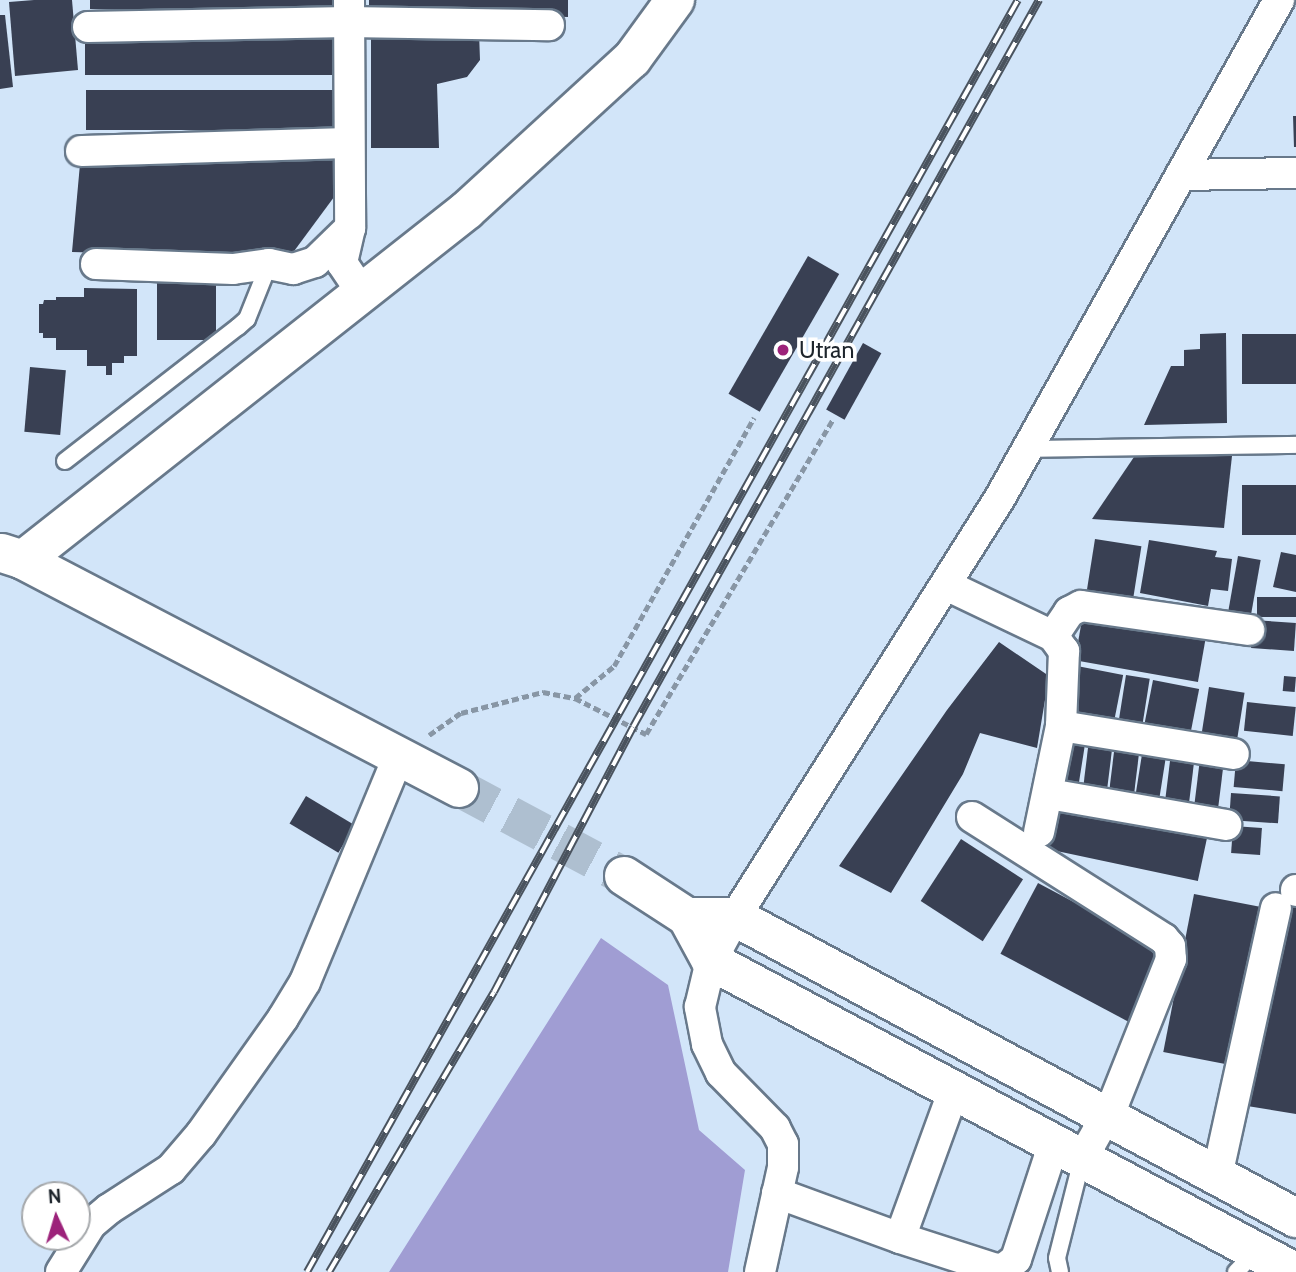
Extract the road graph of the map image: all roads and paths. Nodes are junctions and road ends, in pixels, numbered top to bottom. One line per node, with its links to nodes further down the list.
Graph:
1 (675, 0): 13 (street)
2 (1279, 0): 9 (street)
3 (348, 11): 4 (street); 5 (street); 6 (street)
4 (549, 25)
5 (89, 27)
6 (349, 143): 7 (street); 10 (street)
7 (81, 151)
8 (1296, 173): 9 (street)
9 (1181, 175): 17 (street)
10 (350, 228): 12 (street); 13 (street)
11 (96, 264): 12 (street)
12 (269, 264): 18 (lane)
13 (362, 293): 19 (street)
14 (754, 418): 23 (path)
15 (833, 419): 23 (path)
16 (1296, 445): 17 (lane)
17 (1027, 449): 20 (street)
18 (65, 461)
19 (12, 557): 27 (street)
20 (946, 585): 22 (street); 36 (street)
21 (1250, 630): 22 (street)
22 (1053, 636): 25 (street)
23 (575, 698): 24 (path)
24 (461, 713)
25 (1061, 726): 26 (street); 29 (street)
26 (1234, 754)
27 (399, 755): 28 (street); 46 (street)
28 (459, 788)
29 (1049, 794): 31 (street); 32 (street)
30 (972, 817): 39 (street)
31 (1226, 825)
32 (1039, 831)
33 (624, 876): 35 (street)
34 (1289, 896): 41 (street)
35 (687, 917): 36 (street); 37 (street)
36 (735, 917): 37 (street); 39 (street)
37 (711, 961): 38 (street); 42 (street)
38 (954, 1090): 40 (street); 44 (street)
39 (1107, 1116): 40 (street); 41 (street)
40 (1068, 1151): 44 (street); 45 (street); 48 (lane)
41 (1217, 1176): 43 (street)
42 (777, 1192): 44 (street); 47 (street)
43 (1296, 1218)
44 (900, 1238)
45 (1246, 1262): 49 (street)
46 (61, 1272)
47 (760, 1272)
48 (1060, 1272)
49 (1295, 1272)

